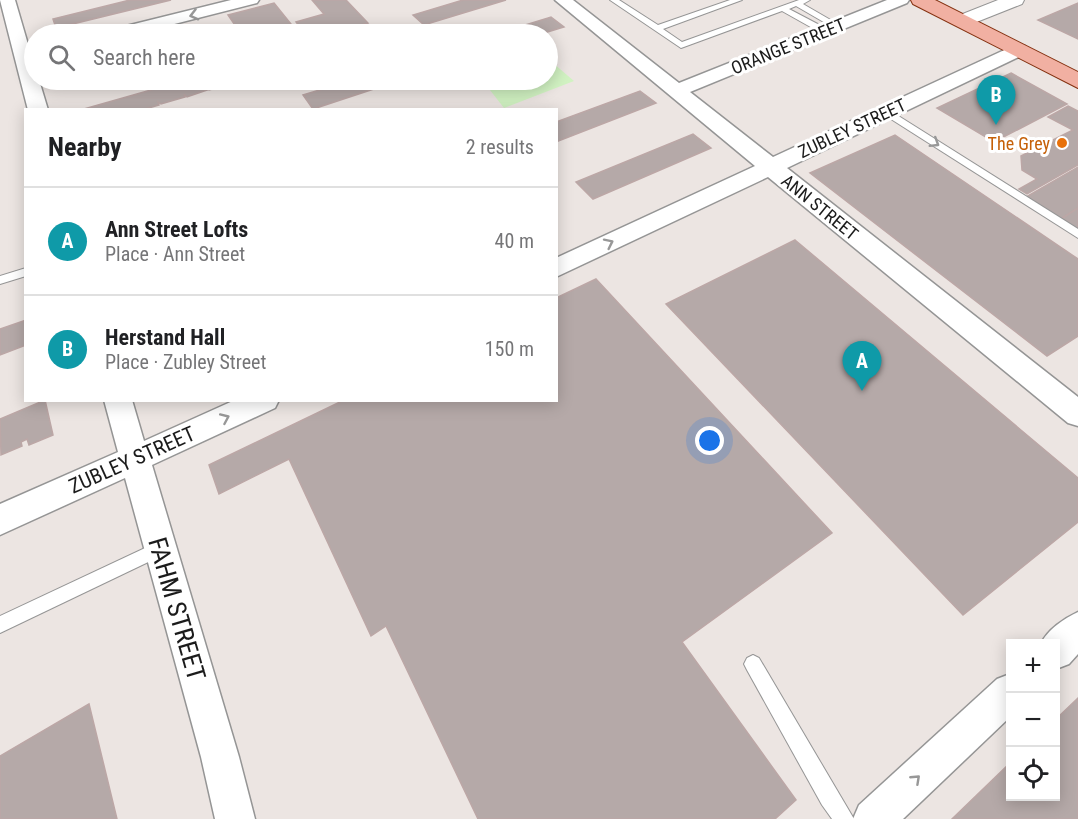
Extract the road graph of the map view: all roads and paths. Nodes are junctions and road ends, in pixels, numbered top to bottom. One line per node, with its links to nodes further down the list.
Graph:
1 (8, 0): 17 (street)
2 (251, 0): 13 (street, one-way to 13)
3 (563, 0): 20 (street, ANN STREET)
4 (614, 0): 14 (lane)
5 (738, 0): 14 (lane)
6 (806, 0): 10 (lane)
7 (901, 0): 15 (street, ORANGE STREET)
8 (920, 0): 12 (main road)
9 (1015, 0): 12 (street)
10 (797, 4): 11 (lane); 15 (lane)
11 (783, 9): 14 (lane); 15 (lane)
12 (962, 21): 16 (main road)
13 (156, 24)
14 (657, 28)
15 (831, 29): 20 (street, ORANGE STREET)
16 (1019, 51): 18 (main road); 22 (street, ZUBLEY STREET)
17 (22, 59)
18 (1078, 81)
19 (32, 90): 21 (street)
20 (675, 91): 23 (street, ANN STREET)
21 (38, 108)
22 (885, 112): 23 (street, ZUBLEY STREET); 24 (lane, one-way to 24)
23 (769, 166): 25 (street, ZUBLEY STREET, one-way to 23); 30 (street, ANN STREET)
24 (1078, 234)
25 (558, 267)
26 (24, 273): 27 (lane)
27 (0, 280)
28 (119, 402): 31 (street, FAHM STREET)
29 (261, 402): 31 (street, ZUBLEY STREET, one-way to 29)
30 (1075, 407)
31 (134, 460): 32 (street, ZUBLEY STREET); 33 (street, FAHM STREET)
32 (0, 520)
33 (160, 549): 34 (lane); 39 (street, FAHM STREET)
34 (0, 625)
35 (1078, 630): 36 (street)
36 (1060, 647)
37 (753, 664): 40 (lane)
38 (1010, 693): 41 (street, one-way to 38)
39 (235, 819)
40 (844, 819)
41 (873, 819)

